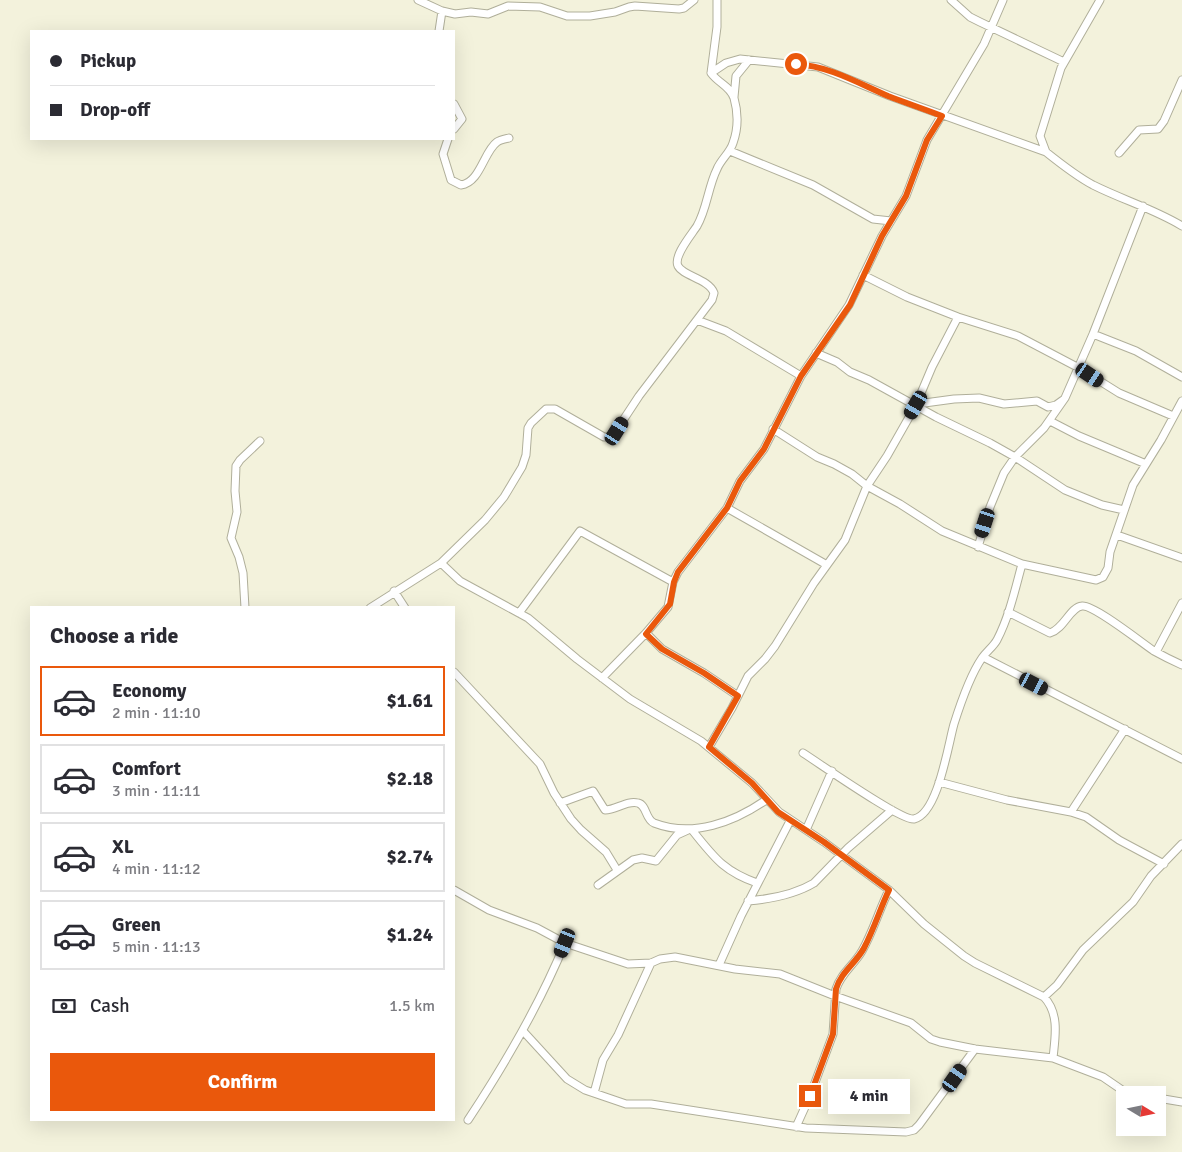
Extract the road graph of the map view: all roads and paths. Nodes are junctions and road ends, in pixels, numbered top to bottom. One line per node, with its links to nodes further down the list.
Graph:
1 (418, 0): 7 (street)
2 (694, 0): 7 (street)
3 (717, 0): 12 (street)
4 (951, 0): 8 (street)
5 (1003, 0): 8 (street)
6 (1100, 0): 11 (street)
7 (442, 11): 9 (street)
8 (991, 27): 11 (street); 16 (street)
9 (439, 30)
10 (749, 60): 12 (street); 14 (street); 16 (street)
11 (1064, 62): 21 (street)
12 (712, 73): 14 (street)
13 (1182, 80): 22 (street)
14 (734, 97): 20 (street)
15 (455, 106): 17 (street)
16 (942, 116): 21 (street); 24 (street)
17 (455, 128)
18 (509, 138): 19 (street)
19 (448, 140)
20 (730, 151): 24 (street); 28 (street)
21 (1046, 152): 23 (street)
22 (1119, 153)
23 (1143, 206): 25 (street); 29 (street)
24 (891, 221): 26 (street)
25 (1182, 226)
26 (863, 276): 27 (street); 30 (street)
27 (958, 317): 31 (street); 36 (street)
28 (697, 320): 32 (street); 49 (street)
29 (1093, 334): 31 (street); 33 (street)
30 (816, 353): 32 (street); 36 (street)
31 (1079, 368): 34 (street); 37 (street)
32 (801, 376): 39 (street)
33 (1182, 377)
34 (1065, 398): 36 (street); 38 (street)
35 (1182, 401): 37 (street)
36 (916, 404): 41 (street); 43 (street)
37 (1173, 416): 42 (street)
38 (1050, 421): 41 (street); 42 (street)
39 (774, 429): 43 (street); 44 (street)
40 (260, 441): 55 (street)
41 (1015, 456): 45 (street); 47 (street)
42 (1146, 464): 45 (street)
43 (867, 486): 47 (street); 51 (street)
44 (727, 508): 51 (street); 52 (street)
45 (1124, 510): 46 (street)
46 (1116, 535): 48 (street); 50 (street)
47 (978, 547): 50 (street)
48 (1182, 558)
49 (441, 563): 53 (street); 59 (street)
50 (1022, 564): 58 (street)
51 (827, 565): 66 (street)
52 (674, 582): 59 (street); 60 (street)
53 (394, 591): 56 (street); 57 (street)
54 (1182, 603): 61 (street)
55 (245, 606)
56 (373, 606)
57 (404, 606)
58 (1008, 612): 61 (street); 62 (street)
59 (520, 613): 65 (street)
60 (646, 634): 65 (street); 66 (street)
61 (1156, 652): 63 (street)
62 (982, 657): 67 (street); 72 (street)
63 (1182, 665)
64 (455, 673): 74 (street)
65 (602, 678): 68 (street)
66 (738, 696): 68 (street)
67 (1125, 729): 70 (street); 76 (street)
68 (709, 747): 73 (street)
69 (803, 753): 71 (street)
70 (1182, 759)
71 (832, 771): 75 (street); 79 (street)
72 (939, 782): 75 (street); 76 (street)
73 (766, 800): 77 (street); 78 (street)
74 (560, 803): 78 (street); 83 (street)
75 (892, 810): 81 (street)
76 (1071, 812): 82 (street)
77 (790, 821): 79 (street); 84 (street)
78 (690, 830): 83 (street); 84 (street)
79 (806, 830): 81 (street)
80 (1182, 844): 82 (street)
81 (840, 855): 86 (street); 88 (street)
82 (1164, 864): 93 (street)
83 (617, 870): 85 (street)
84 (757, 883): 88 (street)
85 (598, 885)
86 (889, 890): 92 (street); 93 (street)
87 (455, 891): 89 (street)
88 (748, 901): 91 (street)
89 (565, 943): 90 (street); 94 (street)
90 (651, 963): 91 (street); 98 (street)
91 (719, 965): 92 (street)
92 (835, 996): 95 (street); 102 (street)
93 (1044, 997): 96 (street)
94 (523, 1031): 98 (street); 101 (street)
95 (975, 1049): 96 (street); 102 (street)
96 (1053, 1058): 97 (street)
97 (1116, 1086)
98 (594, 1093): 102 (street)
99 (1166, 1099): 100 (street)
100 (1182, 1102)
101 (468, 1120)
102 (796, 1127)

